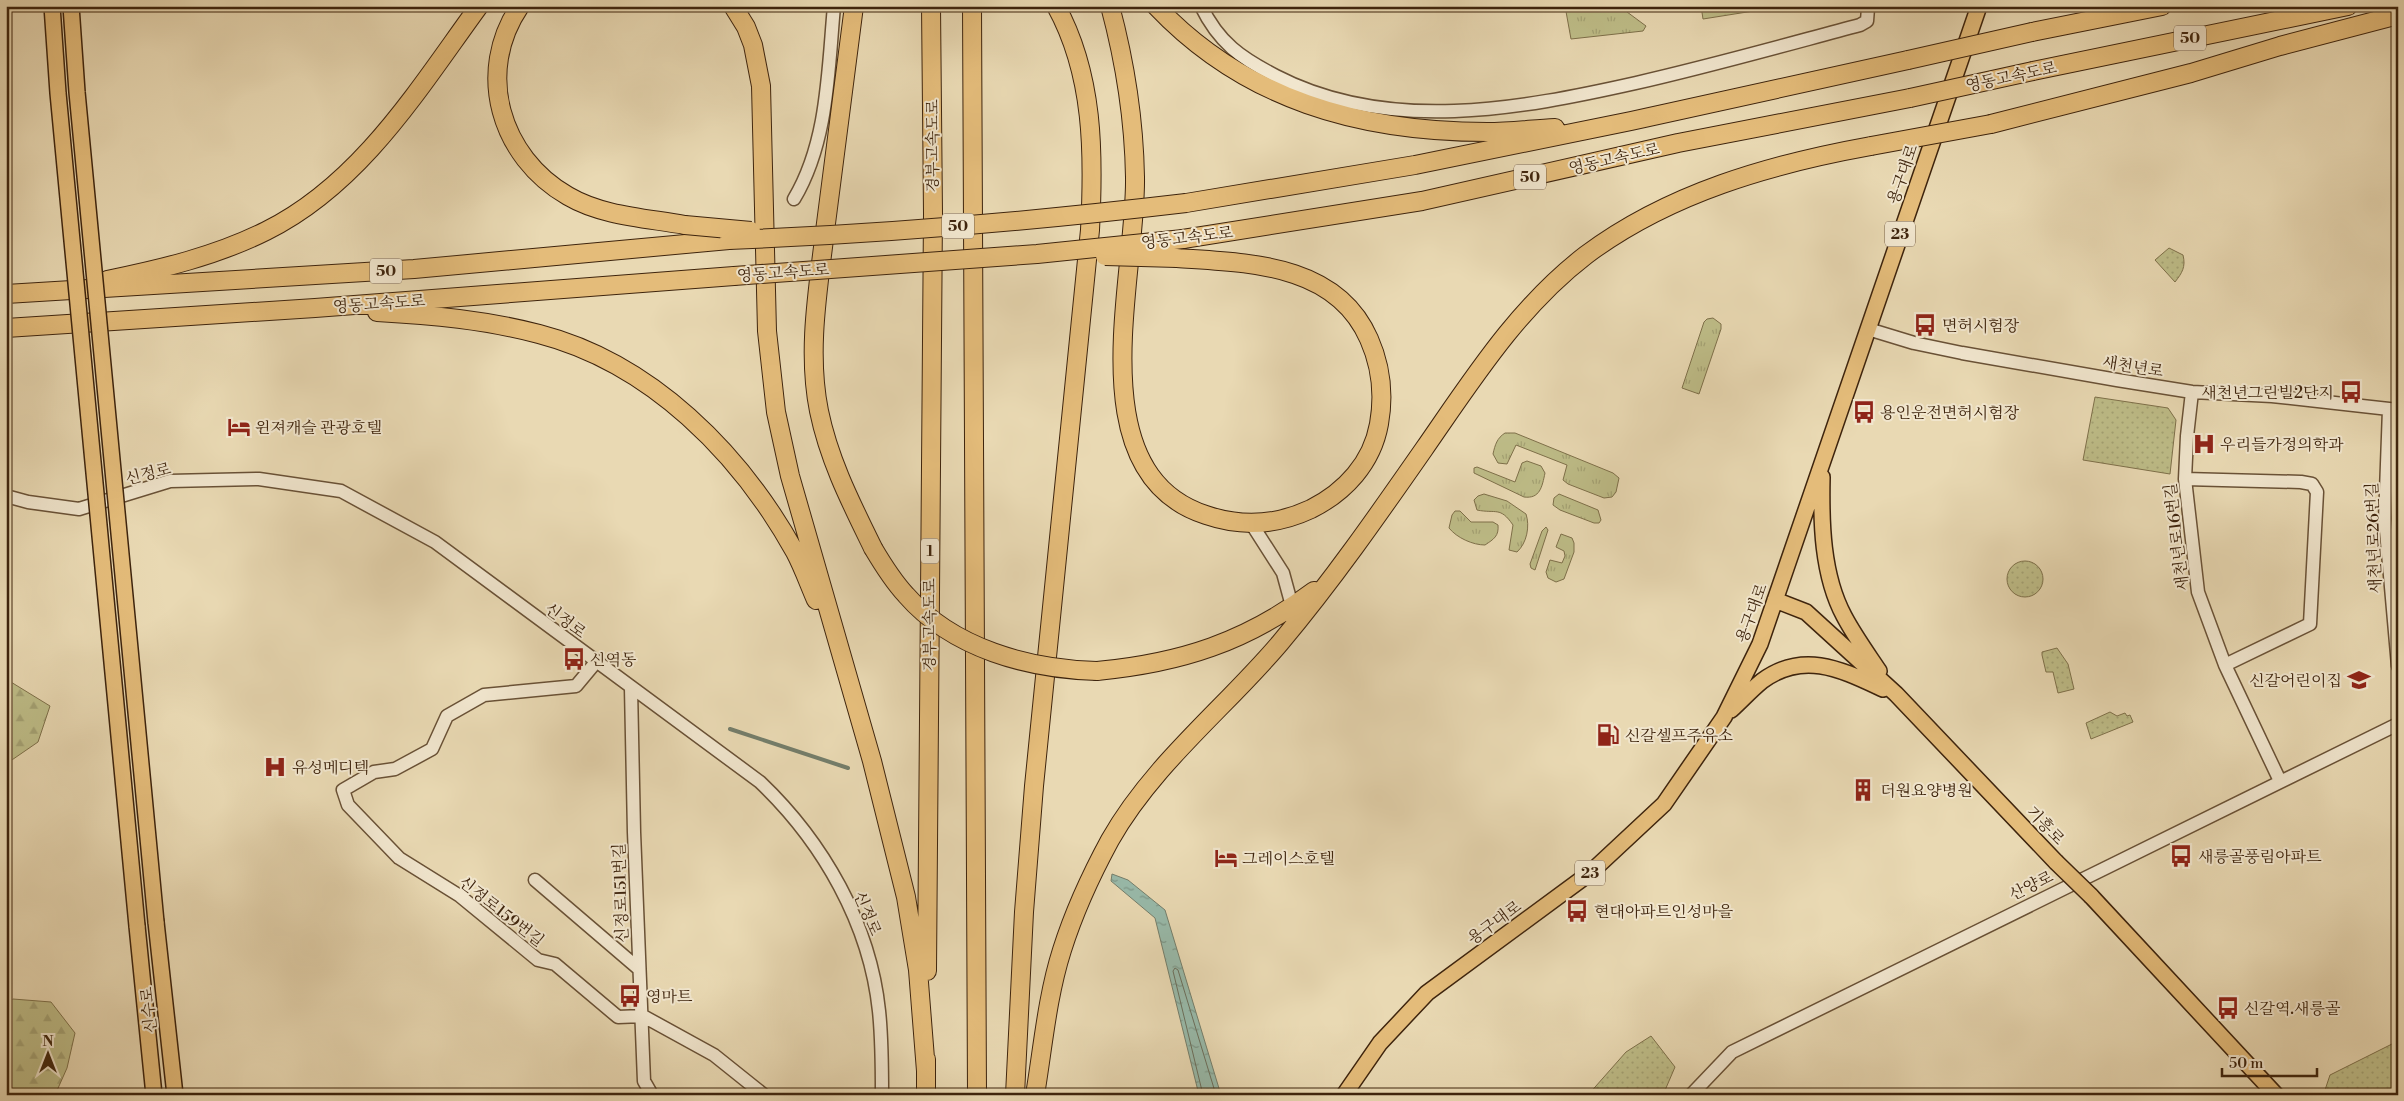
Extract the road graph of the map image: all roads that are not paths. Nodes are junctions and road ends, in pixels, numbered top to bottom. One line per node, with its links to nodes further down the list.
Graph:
1 (52, 6): 50 (main road, 신수로, bridge)
2 (71, 6): 51 (main road, 신수로, bridge)
3 (479, 6): 23 (highway)
4 (520, 6): 21 (highway, bridge)
5 (733, 6): 40 (highway)
6 (834, 6): 20 (street)
7 (854, 6): 36 (highway, bridge)
8 (931, 6): 49 (highway, 경부고속도로 / 1)
9 (972, 6): 56 (highway)
10 (1056, 6): 57 (highway)
11 (1110, 6): 33 (highway)
12 (1156, 6): 19 (highway)
13 (1201, 6): 17 (street)
14 (1979, 6): 27 (main road, 용구대로 / 23)
15 (2162, 6): 19 (highway, 영동고속도로 / 50, bridge)
16 (2348, 6): 22 (highway, 영동고속도로 / 50, bridge)
17 (1868, 8)
18 (2398, 15): 34 (highway, bridge)
19 (1631, 121): 21 (highway, 영동고속도로 / 50, bridge)
20 (794, 199)
21 (816, 236): 23 (highway, 영동고속도로 / 50, bridge)
22 (1037, 254): 25 (highway, 영동고속도로 / 50, bridge); 33 (highway, bridge)
23 (43, 293): 24 (highway, 영동고속도로 / 50)
24 (10, 294)
25 (314, 308): 26 (highway, 영동고속도로 / 50); 40 (highway)
26 (11, 328)
27 (1868, 329): 28 (street, 새천년로); 30 (main road, 용구대로 / 23)
28 (2192, 392): 29 (street, 새천년로); 31 (street, 새천년로16번길)
29 (2393, 409): 39 (street, 새천년로26번길)
30 (1822, 462): 35 (main road, 용구대로 / 23); 42 (main road)
31 (2185, 479): 38 (street, 새천년로16번길); 38 (street)
32 (6, 496): 37 (street, 신정로)
33 (1250, 523): 36 (street)
34 (1359, 543): 36 (highway); 58 (highway)
35 (1775, 600): 42 (main road, 기흥로); 43 (main road, 용구대로 / 23)
36 (1292, 606)
37 (596, 662): 41 (street, 신정로); 48 (street, 신정로159번길)
38 (2226, 665): 45 (street, 새천년로16번길)
39 (2398, 666)
40 (850, 686): 49 (highway)
41 (631, 688): 47 (street, 신정로151번길); 54 (street, 신정로)
42 (1896, 694): 43 (main road); 61 (main road, 기흥로, bridge)
43 (1724, 717): 59 (main road, 용구대로 / 23)
44 (2398, 724): 45 (street, 산양로)
45 (2280, 781): 60 (street, 산양로)
46 (535, 880): 47 (street)
47 (639, 969): 48 (street, 신정로151번길)
48 (643, 1016): 52 (street, 신정로151번길); 53 (street)
49 (926, 1071): 55 (highway, 경부고속도로 / 1)
50 (154, 1095)
51 (175, 1095)
52 (652, 1095)
53 (764, 1095)
54 (882, 1095)
55 (926, 1095)
56 (977, 1095)
57 (1015, 1095)
58 (1035, 1095)
59 (1344, 1095)
60 (1691, 1095)
61 (2276, 1095)

